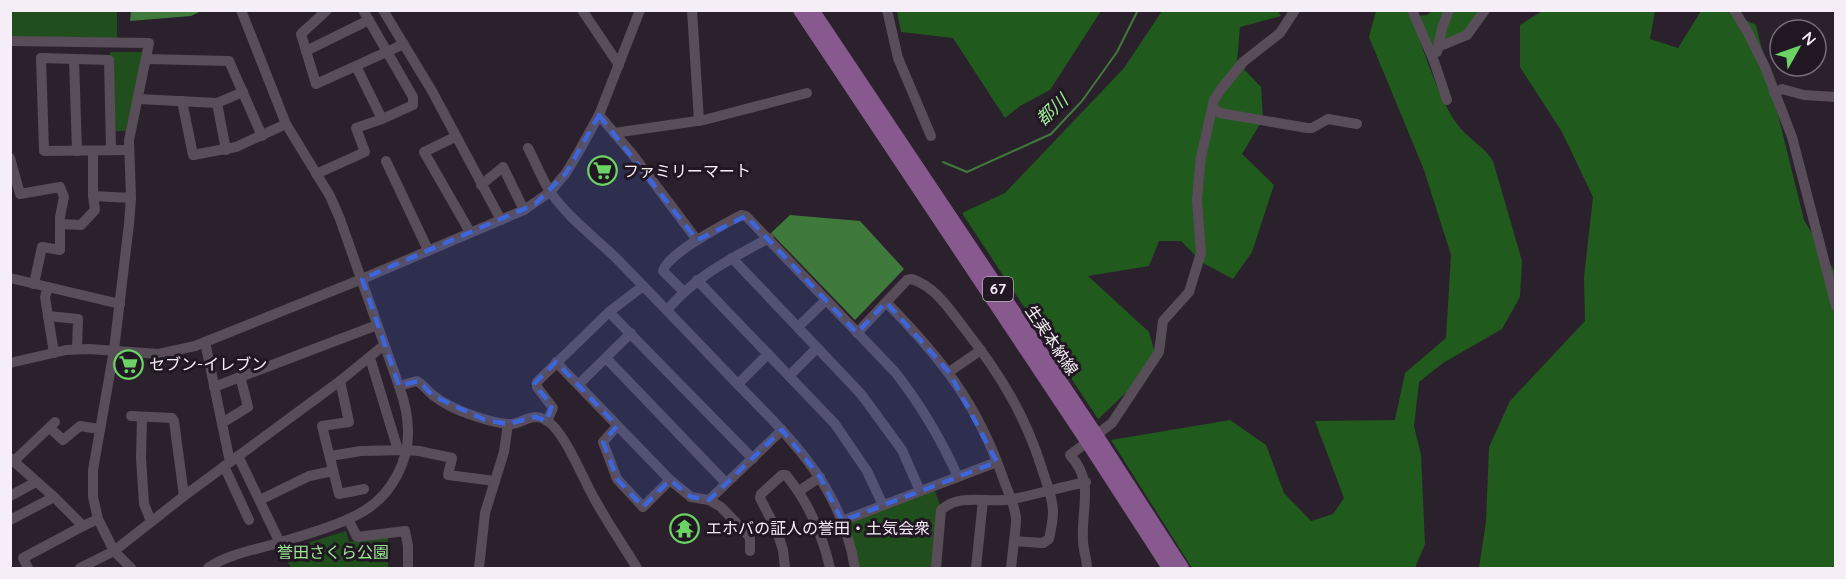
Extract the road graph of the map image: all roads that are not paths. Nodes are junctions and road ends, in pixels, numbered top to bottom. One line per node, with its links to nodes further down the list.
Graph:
1 (241, 10): 38 (street)
2 (327, 10): 19 (street)
3 (383, 10): 17 (street)
4 (582, 10): 24 (street)
5 (640, 10): 24 (street)
6 (692, 10): 37 (street)
7 (800, 10): 161 (main road, 生実本納線 / 67)
8 (812, 10): 162 (main road, 生実本納線 / 67)
9 (887, 10): 42 (street)
10 (1295, 10): 34 (street)
11 (1412, 10): 23 (street)
12 (1449, 10): 18 (street)
13 (1485, 10): 18 (street)
14 (1734, 10): 28 (street)
15 (366, 15): 19 (street); 20 (street)
16 (10, 41): 22 (street)
17 (404, 44): 20 (street); 43 (street)
18 (1438, 47): 23 (street)
19 (306, 51): 25 (street)
20 (388, 51): 25 (street); 36 (street)
21 (74, 59): 45 (street); 48 (street); 48 (street)
22 (146, 59): 26 (street); 30 (street)
23 (1434, 61): 31 (street)
24 (620, 65): 35 (street)
25 (356, 66): 36 (street)
26 (243, 92): 33 (street); 41 (street)
27 (807, 93): 37 (street)
28 (1774, 93): 29 (street); 76 (street)
29 (1836, 97)
30 (139, 99): 32 (street); 46 (street)
31 (1447, 100)
32 (182, 101): 33 (street); 47 (street)
33 (217, 103): 47 (street)
34 (1212, 107): 39 (street); 122 (street)
35 (598, 115): 40 (street); 54 (street)
36 (382, 119): 52 (street)
37 (699, 121): 40 (street)
38 (286, 124): 41 (street); 52 (street)
39 (1357, 124)
40 (614, 133): 63 (street)
41 (262, 135): 47 (street)
42 (931, 136)
43 (455, 137): 53 (street); 61 (street)
44 (528, 148): 54 (street)
45 (111, 150): 46 (street); 49 (street)
46 (129, 150): 57 (street)
47 (226, 150)
48 (77, 151): 49 (street)
49 (93, 151): 56 (street)
50 (10, 158): 55 (street)
51 (386, 161): 64 (street)
52 (316, 174): 67 (street)
53 (481, 185): 58 (street); 59 (street)
54 (550, 192): 58 (street); 70 (street)
55 (15, 195): 60 (street)
56 (93, 196): 57 (street); 60 (street)
57 (131, 198): 75 (street)
58 (524, 210): 59 (street)
59 (501, 220): 61 (street)
60 (60, 224): 69 (street)
61 (470, 232): 64 (street)
62 (769, 238): 63 (street); 65 (street); 73 (street)
63 (697, 240): 72 (street)
64 (428, 250): 67 (street)
65 (732, 258): 68 (street); 81 (street)
66 (10, 278): 69 (street)
67 (362, 279): 80 (street); 84 (street)
68 (697, 280): 72 (street); 91 (street)
69 (34, 284): 71 (street)
70 (644, 286): 77 (street); 78 (street)
71 (48, 287): 75 (street); 79 (street)
72 (683, 291): 77 (street)
73 (826, 300): 81 (street); 83 (street)
74 (886, 302): 83 (street); 89 (street); 96 (street)
75 (120, 304): 88 (street)
76 (1836, 306)
77 (666, 310): 101 (street)
78 (609, 312): 82 (street); 94 (street)
79 (48, 316): 87 (street); 90 (street)
80 (377, 325): 85 (street); 97 (street)
81 (798, 327): 86 (street)
82 (631, 333): 93 (street); 112 (street)
83 (857, 333): 118 (street)
84 (205, 342): 88 (street); 103 (street)
85 (384, 345): 92 (street); 102 (street)
86 (817, 348): 98 (street); 127 (street)
87 (77, 349): 88 (street); 90 (street)
88 (114, 350): 108 (street)
89 (981, 350): 96 (street); 125 (street)
90 (54, 353): 95 (street)
91 (768, 354): 98 (street); 101 (street)
92 (370, 358): 99 (street); 110 (street)
93 (606, 358): 100 (street); 123 (street)
94 (556, 362): 100 (street); 104 (street)
95 (10, 363)
96 (949, 372): 115 (street)
97 (240, 376): 103 (street); 105 (street)
98 (789, 376): 135 (street)
99 (340, 381): 111 (street); 114 (street)
100 (579, 384): 107 (street)
101 (738, 384): 109 (street)
102 (399, 386): 106 (street); 110 (street)
103 (214, 387): 105 (street)
104 (548, 421): 106 (street); 153 (street)
105 (222, 423): 114 (street)
106 (508, 424): 120 (street)
107 (617, 426): 119 (street); 119 (street)
108 (99, 429): 113 (street); 136 (street)
109 (782, 430): 112 (street); 117 (street)
110 (402, 450): 111 (street); 120 (street); 137 (street)
111 (330, 456): 116 (street)
112 (753, 459): 123 (street)
113 (12, 460): 121 (street)
114 (231, 461): 128 (street); 131 (street); 139 (street)
115 (997, 462): 118 (street); 134 (street)
116 (333, 471): 124 (street); 131 (street)
117 (820, 477): 126 (street); 141 (street)
118 (958, 477): 127 (street)
119 (670, 480): 132 (street)
120 (495, 481): 152 (street)
121 (36, 482): 129 (street); 130 (street)
122 (1086, 482): 125 (street); 160 (street)
123 (726, 483): 132 (street)
124 (364, 489)
125 (1049, 490): 134 (street); 143 (street)
126 (799, 491): 154 (street); 155 (street)
127 (920, 491): 135 (street)
128 (184, 495): 140 (street); 140 (street)
129 (10, 496)
130 (54, 497): 138 (street); 142 (street)
131 (260, 500): 144 (street)
132 (710, 500): 146 (street)
133 (983, 500): 134 (street); 157 (street); 158 (street)
134 (1010, 500): 143 (street)
135 (883, 505): 141 (street)
136 (99, 519): 142 (street); 145 (street)
137 (348, 519): 144 (street); 151 (street)
138 (10, 520)
139 (249, 520)
140 (151, 521): 145 (street)
141 (842, 521): 156 (street)
142 (83, 526): 147 (street)
143 (1014, 541): 159 (street)
144 (280, 543): 150 (street)
145 (114, 551): 148 (street); 149 (street)
146 (750, 551)
147 (28, 568)
148 (80, 568)
149 (131, 568)
150 (208, 568)
151 (408, 568)
152 (479, 568)
153 (637, 568)
154 (785, 568)
155 (830, 568)
156 (855, 568)
157 (936, 568)
158 (975, 568)
159 (1011, 568)
160 (1087, 568)
161 (1169, 568)
162 (1182, 568)

